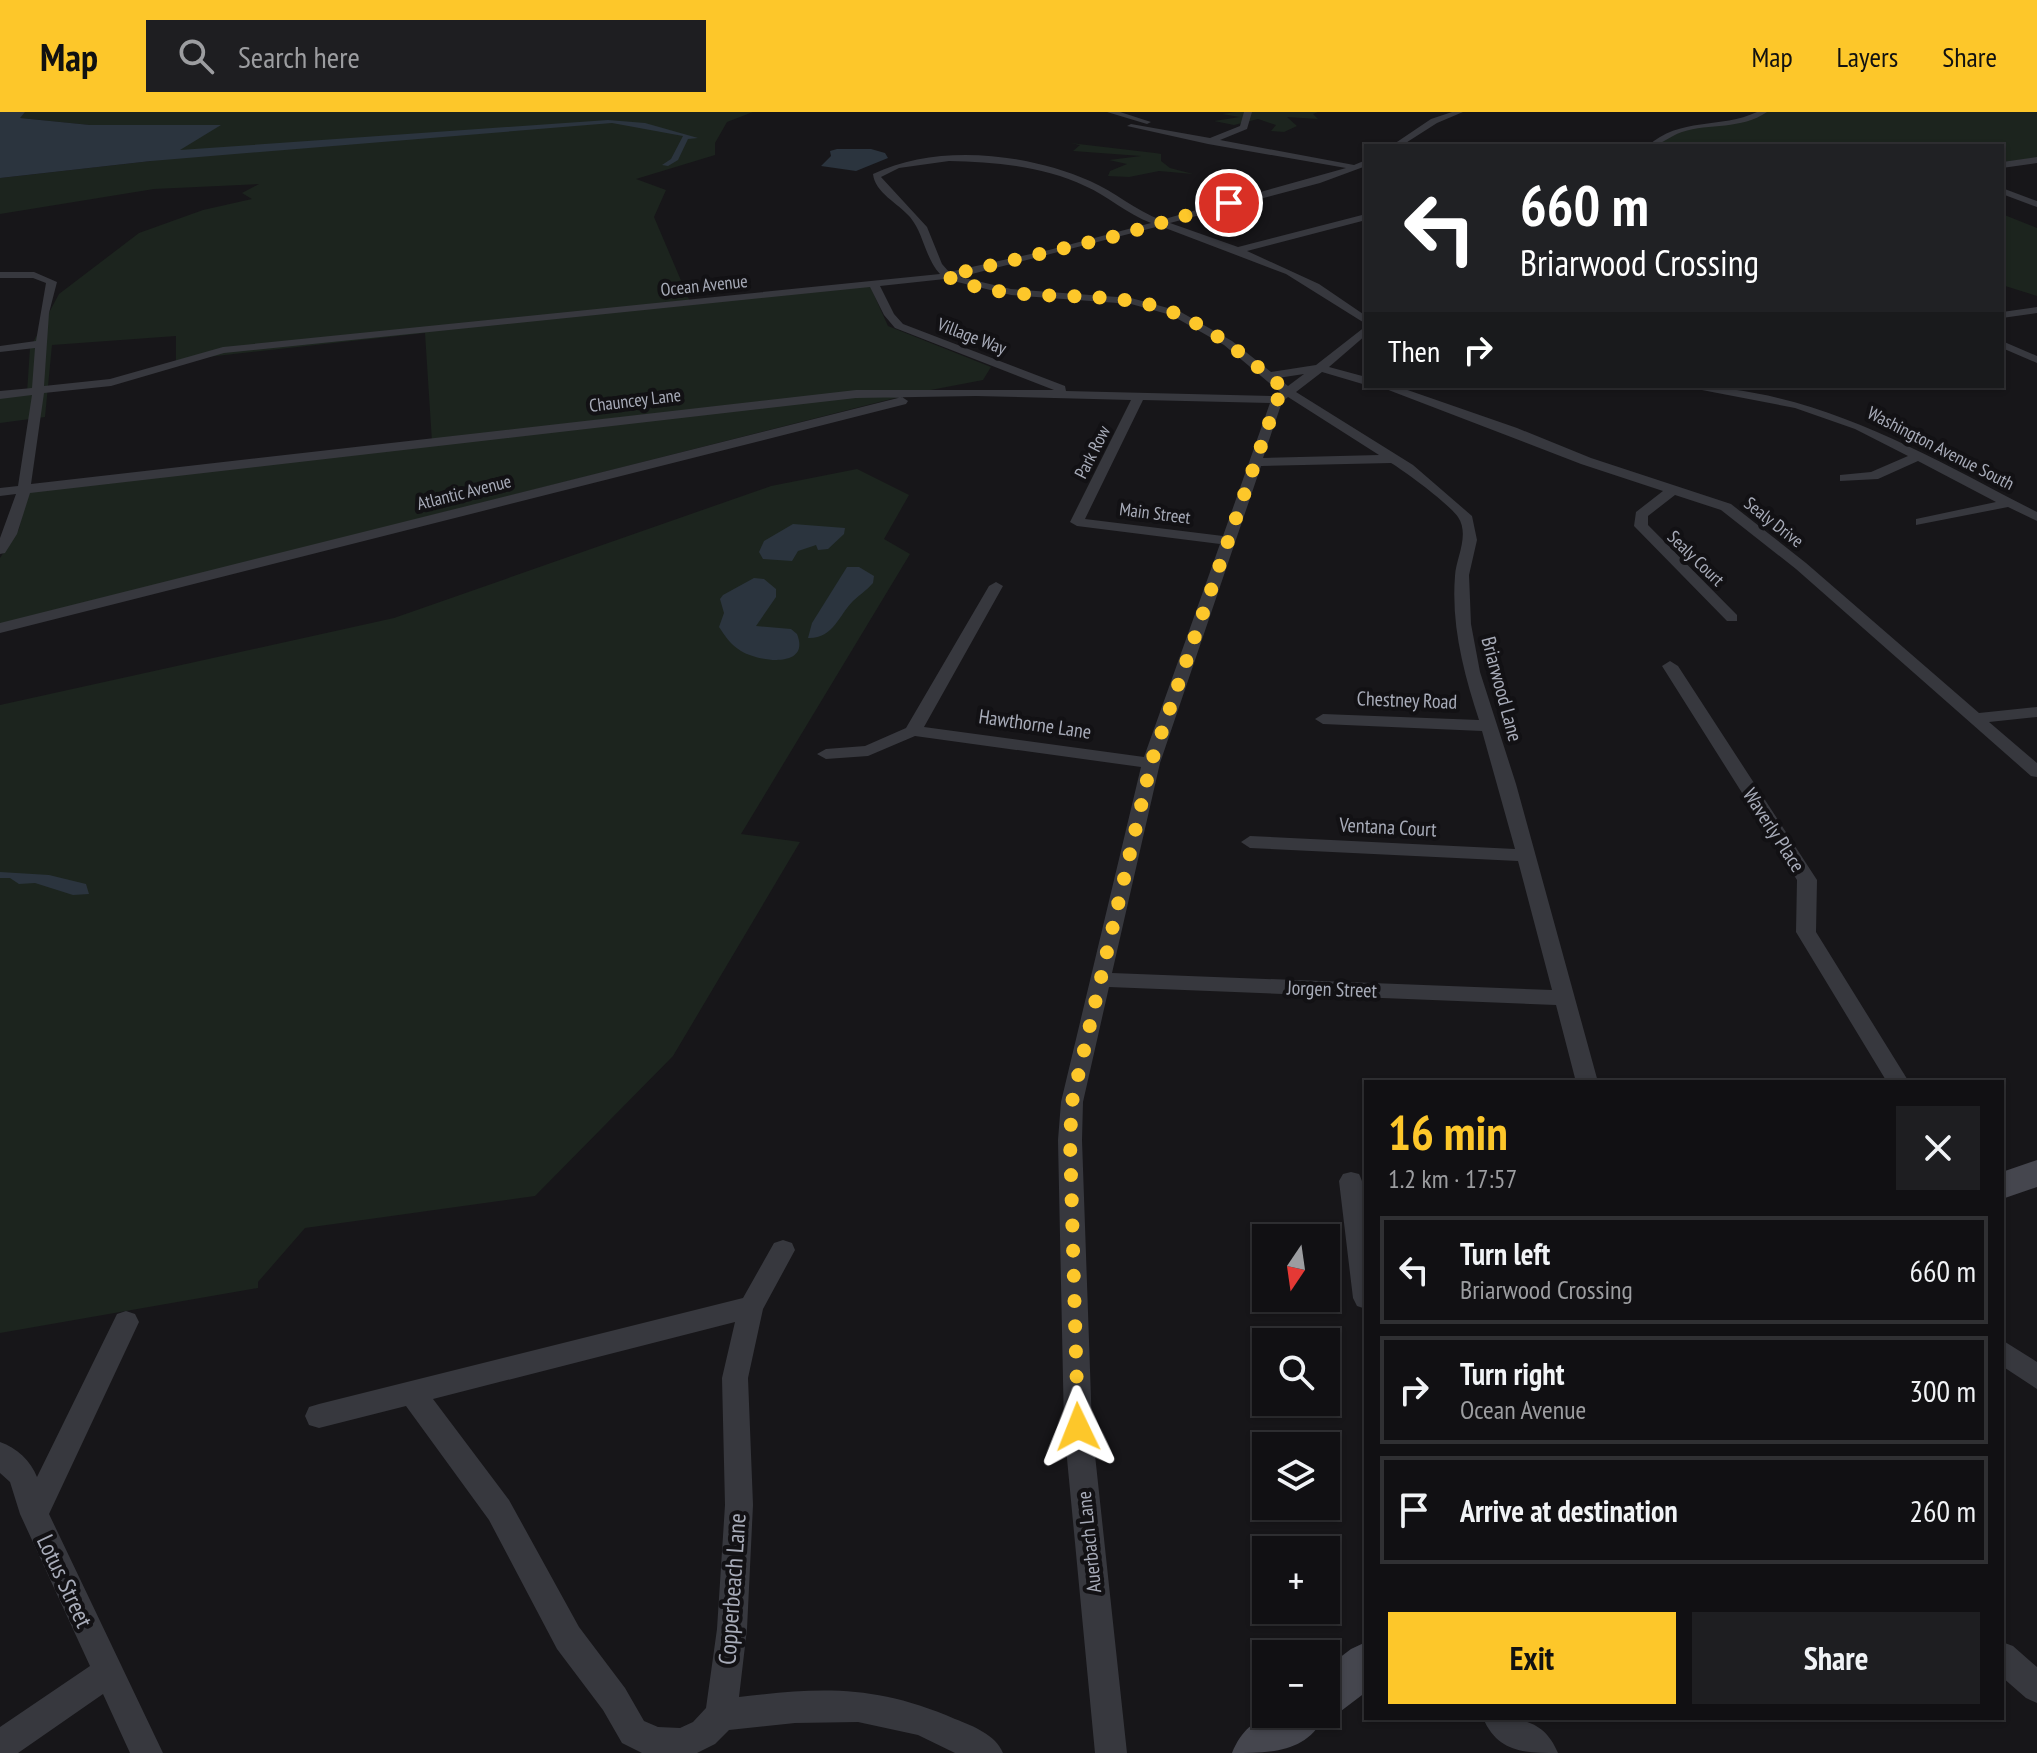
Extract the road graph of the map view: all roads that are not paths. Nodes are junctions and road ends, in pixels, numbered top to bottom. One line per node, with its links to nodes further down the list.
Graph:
1 (1111, 112): 6 (street)
2 (1248, 112): 6 (street)
3 (1459, 112): 7 (street)
4 (1763, 112): 8 (street)
5 (1131, 126): 6 (street)
6 (1208, 142): 11 (street)
7 (1398, 144)
8 (1655, 144)
9 (2037, 160): 10 (street)
10 (2004, 165)
11 (1363, 166): 15 (street, Ocean Avenue)
12 (2004, 192): 13 (street)
13 (2037, 204)
14 (1364, 218): 16 (street)
15 (1164, 223): 16 (street); 18 (street, Ocean Avenue); 18 (street)
16 (1240, 250): 22 (street)
17 (0, 275): 24 (street)
18 (946, 276): 19 (street, Ocean Avenue); 31 (street, Briarwood Lane)
19 (874, 284): 35 (street, Ocean Avenue); 38 (street, Village Way)
20 (2037, 310): 21 (street)
21 (2004, 315)
22 (1364, 320)
23 (1364, 331): 28 (street)
24 (40, 344): 26 (street); 35 (street)
25 (2004, 345): 29 (street)
26 (0, 349)
27 (1364, 350): 28 (street)
28 (1343, 351): 30 (street)
29 (2037, 360)
30 (1321, 368): 31 (street); 32 (street); 39 (street)
31 (1268, 376): 39 (street, Briarwood Lane)
32 (1364, 380)
33 (1390, 388): 45 (street, Sealy Drive)
34 (1702, 388): 41 (street, Washington Avenue South)
35 (36, 391): 37 (street, Ocean Avenue); 46 (street)
36 (937, 393): 38 (street, Chauncey Lane); 46 (street, Chauncey Lane); 56 (street, Atlantic Avenue)
37 (0, 395)
38 (1080, 395): 40 (street, Chauncey Lane)
39 (1282, 396): 40 (street, Chauncey Lane); 42 (street, Briarwood Lane); 43 (street, Auerbach Lane)
40 (1138, 397): 50 (street, Park Row)
41 (1919, 456): 44 (street); 48 (street, Washington Avenue South)
42 (1394, 459): 43 (street); 61 (street, Briarwood Lane)
43 (1255, 462): 52 (street, Auerbach Lane)
44 (1845, 478)
45 (1675, 488): 55 (street, Sealy Court); 59 (street, Sealy Drive)
46 (23, 490): 47 (street, Chauncey Lane); 53 (street)
47 (0, 492)
48 (2009, 503): 49 (street, Washington Avenue South); 51 (street)
49 (2037, 517)
50 (1077, 522): 52 (street, Main Street)
51 (1921, 522)
52 (1229, 541): 64 (street, Auerbach Lane)
53 (0, 550)
54 (996, 586): 62 (street)
55 (1732, 618)
56 (0, 628)
57 (1670, 666): 71 (street, Waverly Place)
58 (2037, 712): 59 (street)
59 (1976, 718): 65 (street, Sealy Drive)
60 (1323, 719): 61 (street, Chestney Road)
61 (1489, 726): 67 (street, Briarwood Lane)
62 (913, 731): 63 (street); 64 (street, Hawthorne Lane)
63 (826, 754)
64 (1151, 763): 68 (street, Auerbach Lane)
65 (2037, 772)
66 (1250, 842): 67 (street, Ventana Court)
67 (1524, 855): 69 (street, Briarwood Lane)
68 (1101, 980): 69 (street, Jorgen Street); 97 (street, Auerbach Lane)
69 (1562, 998): 70 (street, Briarwood Lane)
70 (1586, 1080)
71 (1897, 1080)
72 (2037, 1173): 74 (main road)
73 (1351, 1181): 76 (street)
74 (2004, 1184)
75 (783, 1250): 77 (street, Copperbeach Lane)
76 (1364, 1282)
77 (751, 1307): 81 (street); 90 (street, Copperbeach Lane)
78 (126, 1322): 84 (street, Lotus Street)
79 (2004, 1352): 80 (street)
80 (2037, 1377)
81 (412, 1393): 82 (street); 94 (street)
82 (319, 1416)
83 (0, 1455): 84 (street)
84 (34, 1514): 87 (street, Lotus Street)
85 (2004, 1659): 89 (street)
86 (1364, 1666): 88 (main road)
87 (108, 1672): 93 (street); 95 (street, Lotus Street)
88 (1340, 1685)
89 (2037, 1687)
90 (721, 1715): 94 (street); 96 (street)
91 (1501, 1720): 99 (street)
92 (1285, 1728): 98 (main road)
93 (0, 1746)
94 (692, 1746)
95 (147, 1753)
96 (987, 1753)
97 (1111, 1753)
98 (1254, 1753)
99 (1542, 1753)

